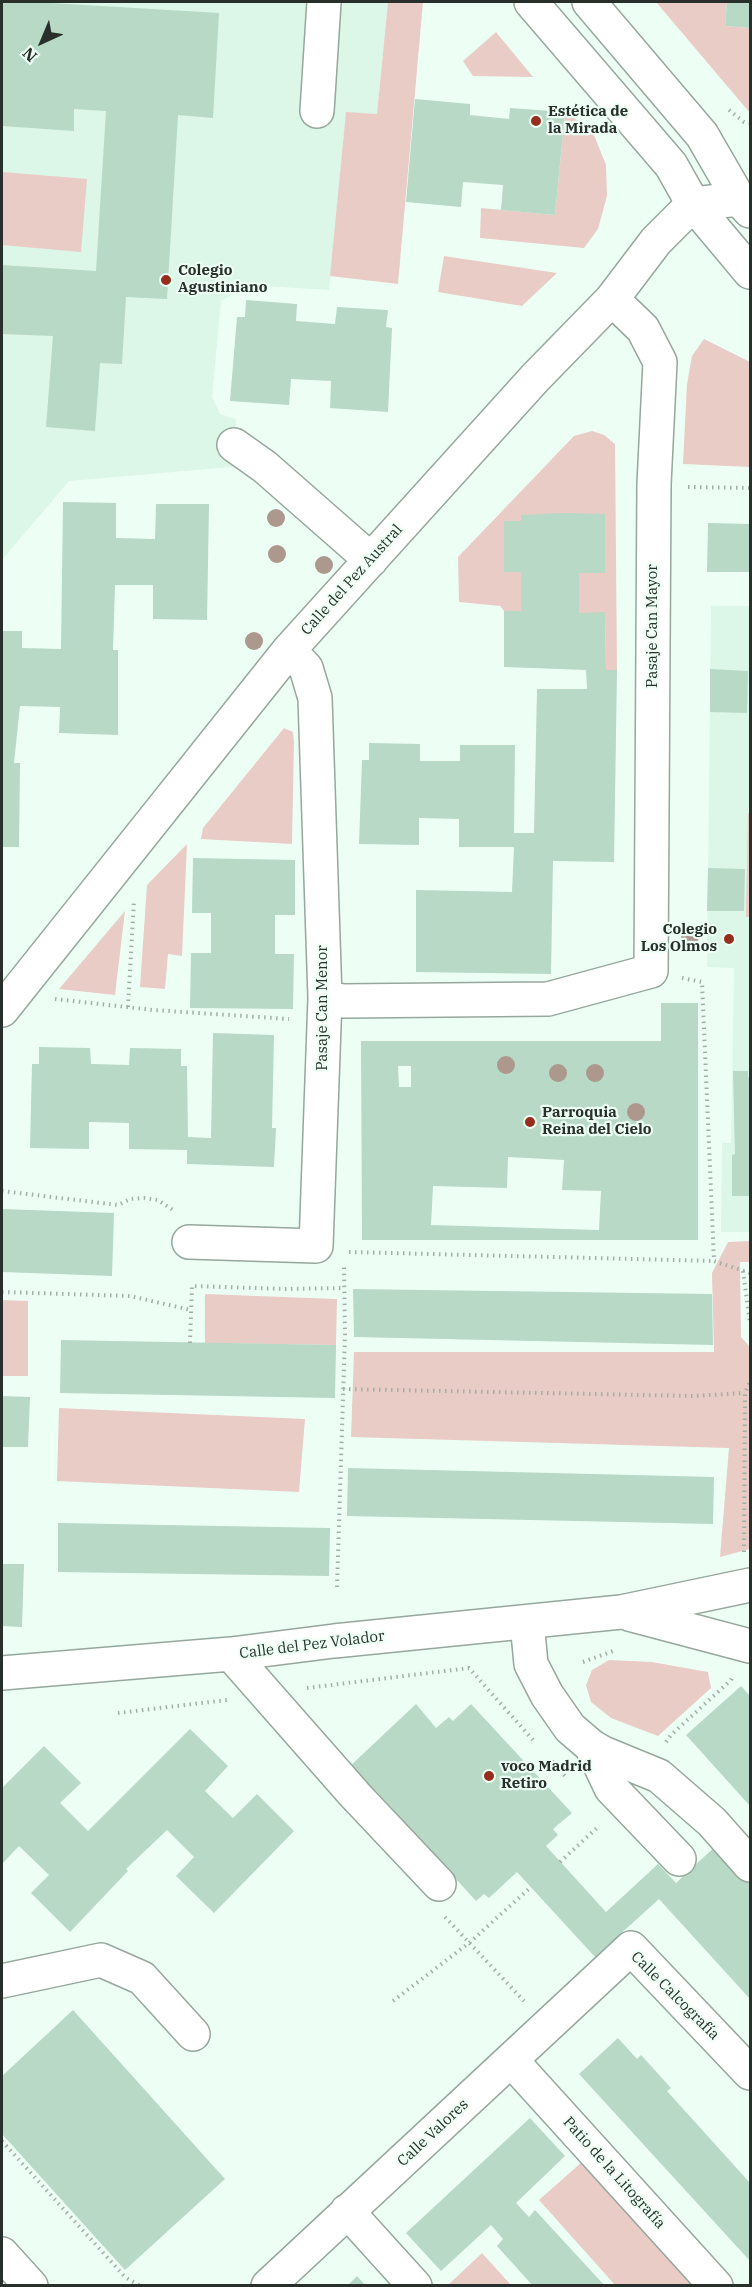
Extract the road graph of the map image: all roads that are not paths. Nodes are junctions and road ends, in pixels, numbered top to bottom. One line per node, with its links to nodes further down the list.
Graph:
1 (324, 2): 4 (street)
2 (531, 2): 5 (street)
3 (589, 2): 6 (street)
4 (317, 111)
5 (693, 204): 6 (street); 7 (street); 8 (street, Calle del Pez Austral)
6 (745, 205)
7 (750, 272)
8 (612, 298): 10 (street, Calle del Pez Austral); 12 (street, Pasaje Can Mayor)
9 (234, 445): 10 (street)
10 (371, 560): 11 (street, Calle del Pez Austral)
11 (289, 650): 12 (street, Pasaje Can Menor); 13 (street, Calle del Pez Austral)
12 (325, 998): 14 (street, Pasaje Can Menor)
13 (2, 1010)
14 (189, 1242)
15 (747, 1573): 16 (street, Calle del Pez Volador)
16 (621, 1612): 17 (street, Calle del Pez Volador); 19 (street, Calle del Pez Volador)
17 (527, 1622): 18 (street, Calle del Pez Volador); 21 (street)
18 (231, 1654): 20 (street, Calle del Pez Volador); 24 (street)
19 (743, 1657)
20 (2, 1673)
21 (591, 1746): 22 (street); 23 (street)
22 (679, 1859)
23 (750, 1865)
24 (439, 1884)
25 (598, 1980): 28 (street, Calle Valores); 29 (street, Calle Calcografía)
26 (2, 1981): 27 (street)
27 (193, 2034)
28 (511, 2060): 30 (street, Calle Valores); 35 (street, Patio de la Litografía)
29 (750, 2073)
30 (347, 2211): 33 (street, Calle Valores); 34 (street)
31 (2, 2254): 32 (street)
32 (31, 2286)
33 (268, 2286)
34 (415, 2286)
35 (716, 2286)

